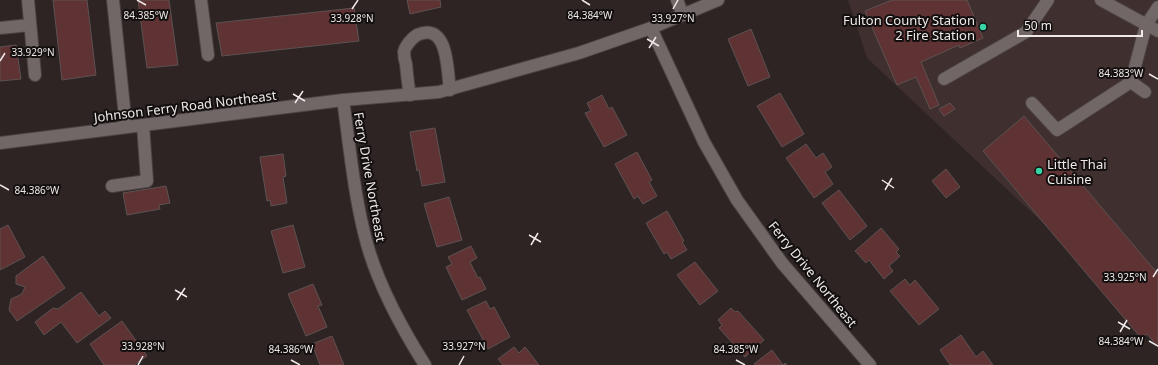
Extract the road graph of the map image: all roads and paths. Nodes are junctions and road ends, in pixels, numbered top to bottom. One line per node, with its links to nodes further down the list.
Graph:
1 (28, 0): 10 (street)
2 (113, 0): 25 (street)
3 (201, 0): 15 (street)
4 (677, 0): 9 (street)
5 (718, 0): 9 (street, Johnson Ferry Road Northeast)
6 (1048, 0): 17 (street)
7 (1101, 0): 11 (street)
8 (1158, 7): 11 (street)
9 (683, 15): 13 (street, Johnson Ferry Road Northeast)
10 (30, 25): 12 (street); 16 (street)
11 (1146, 25): 14 (street); 18 (street)
12 (0, 28)
13 (652, 28): 19 (street, Johnson Ferry Road Northeast); 29 (street, Ferry Drive Northeast)
14 (1158, 31)
15 (208, 55)
16 (35, 75)
17 (944, 79)
18 (1131, 82): 20 (street); 23 (street)
19 (450, 90): 21 (street, Johnson Ferry Road Northeast); 21 (street)
20 (1145, 92)
21 (410, 95): 22 (street, Johnson Ferry Road Northeast)
22 (343, 100): 24 (street, Johnson Ferry Road Northeast); 28 (street, Ferry Drive Northeast)
23 (1032, 103)
24 (143, 125): 25 (street, Johnson Ferry Road Northeast); 27 (street)
25 (126, 127): 26 (street, Johnson Ferry Road Northeast)
26 (0, 143)
27 (112, 186)
28 (425, 365)
29 (870, 365)

